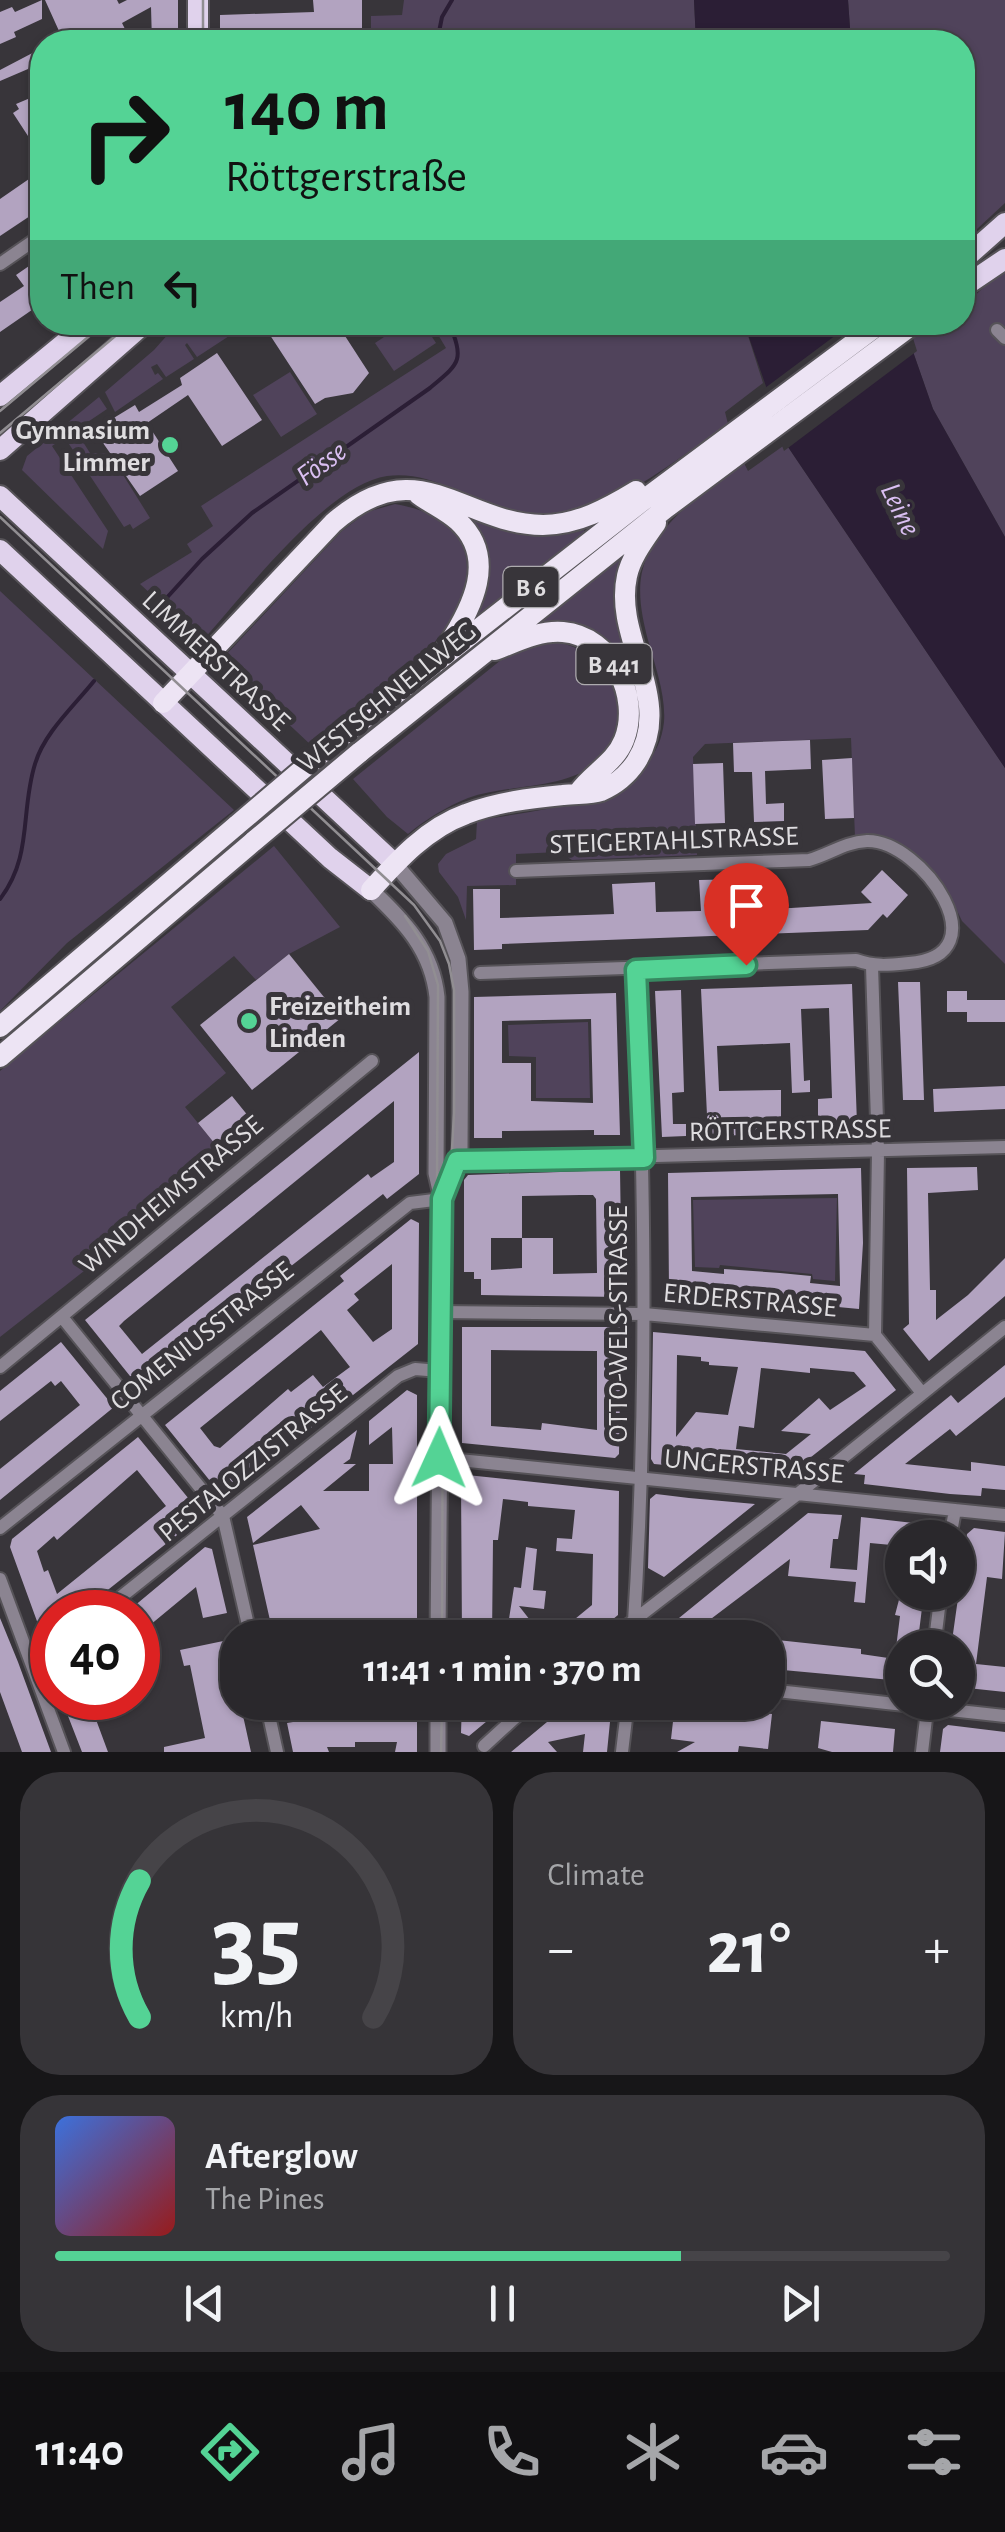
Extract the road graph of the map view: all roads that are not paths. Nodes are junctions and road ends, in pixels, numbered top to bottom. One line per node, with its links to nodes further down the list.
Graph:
1 (198, 0): 2 (main road)
2 (198, 30)
3 (1005, 224): 5 (main road)
4 (30, 243): 7 (street)
5 (975, 250)
6 (1005, 259): 8 (main road)
7 (0, 264)
8 (975, 279)
9 (74, 335): 13 (main road)
10 (131, 335): 15 (main road)
11 (866, 335): 14 (highway, WESTSCHNELLWEG / B 6)
12 (896, 335): 14 (highway, WESTSCHNELLWEG / B 6)
13 (0, 396)
14 (731, 443): 16 (highway); 18 (highway, WESTSCHNELLWEG / B 6); 21 (highway, WESTSCHNELLWEG / B 6)
15 (0, 450)
16 (416, 492): 21 (highway); 22 (highway)
17 (0, 498): 22 (main road, LIMMERSTRASSE)
18 (666, 508): 20 (highway, WESTSCHNELLWEG / B 6); 24 (highway)
19 (0, 550): 23 (main road, LIMMERSTRASSE)
20 (478, 656): 24 (highway, B 441); 32 (highway, WESTSCHNELLWEG / B 6, bridge)
21 (440, 658): 31 (highway, WESTSCHNELLWEG / B 6, bridge)
22 (192, 673): 23 (highway); 25 (main road, LIMMERSTRASSE)
23 (163, 704): 27 (main road, LIMMERSTRASSE)
24 (578, 793): 25 (highway)
25 (394, 864): 27 (highway); 37 (street, LIMMERSTRASSE)
26 (516, 870): 28 (street, STEIGERTAHLSTRASSE)
27 (371, 890): 38 (street, LIMMERSTRASSE)
28 (872, 966): 29 (street, STEIGERTAHLSTRASSE); 35 (street)
29 (636, 970): 30 (street, STEIGERTAHLSTRASSE); 36 (street, OTTO-WELS-STRASSE)
30 (480, 974)
31 (0, 1027)
32 (1, 1056)
33 (372, 1061): 41 (street, WINDHEIMSTRASSE)
34 (1005, 1147): 35 (street, RÖTTGERSTRASSE)
35 (878, 1152): 36 (street, RÖTTGERSTRASSE); 43 (street)
36 (644, 1158): 37 (street, RÖTTGERSTRASSE); 40 (street, OTTO-WELS-STRASSE)
37 (457, 1161): 38 (street, LIMMERSTRASSE)
38 (442, 1199): 39 (street, LIMMERSTRASSE); 47 (street, COMENIUSSTRASSE)
39 (440, 1312): 40 (street, ERDERSTRASSE); 45 (street, LIMMERSTRASSE)
40 (644, 1314): 43 (street, ERDERSTRASSE); 49 (street, OTTO-WELS-STRASSE)
41 (62, 1316): 44 (street, WINDHEIMSTRASSE); 47 (street)
42 (1005, 1326): 46 (street)
43 (875, 1335): 46 (street)
44 (0, 1367)
45 (440, 1371): 48 (street, LIMMERSTRASSE); 53 (street, PESTALOZZISTRASSE)
46 (922, 1393): 50 (street)
47 (141, 1414): 53 (street); 55 (street, COMENIUSSTRASSE)
48 (439, 1458): 49 (street, UNGERSTRASSE); 60 (street, LIMMERSTRASSE)
49 (641, 1479): 50 (street, UNGERSTRASSE); 58 (street, OTTO-WELS-STRASSE)
50 (800, 1493): 51 (street, UNGERSTRASSE); 58 (street)
51 (954, 1510): 52 (street, UNGERSTRASSE); 54 (street)
52 (1005, 1515)
53 (223, 1516): 57 (street, PESTALOZZISTRASSE); 59 (street)
54 (953, 1520)
55 (0, 1528)
56 (0, 1579): 62 (street)
57 (130, 1590)
58 (634, 1618): 61 (street)
59 (247, 1620)
60 (438, 1620)
61 (632, 1620)
62 (30, 1660)
63 (785, 1692): 64 (street)
64 (885, 1701)
65 (975, 1712): 66 (street)
66 (1005, 1716)
67 (52, 1720): 74 (street)
68 (270, 1720): 75 (street)
69 (438, 1720): 76 (street)
70 (512, 1720): 73 (street)
71 (626, 1720): 77 (street)
72 (926, 1720): 78 (street)
73 (484, 1746)
74 (64, 1752)
75 (277, 1752)
76 (438, 1752)
77 (622, 1752)
78 (922, 1752)

